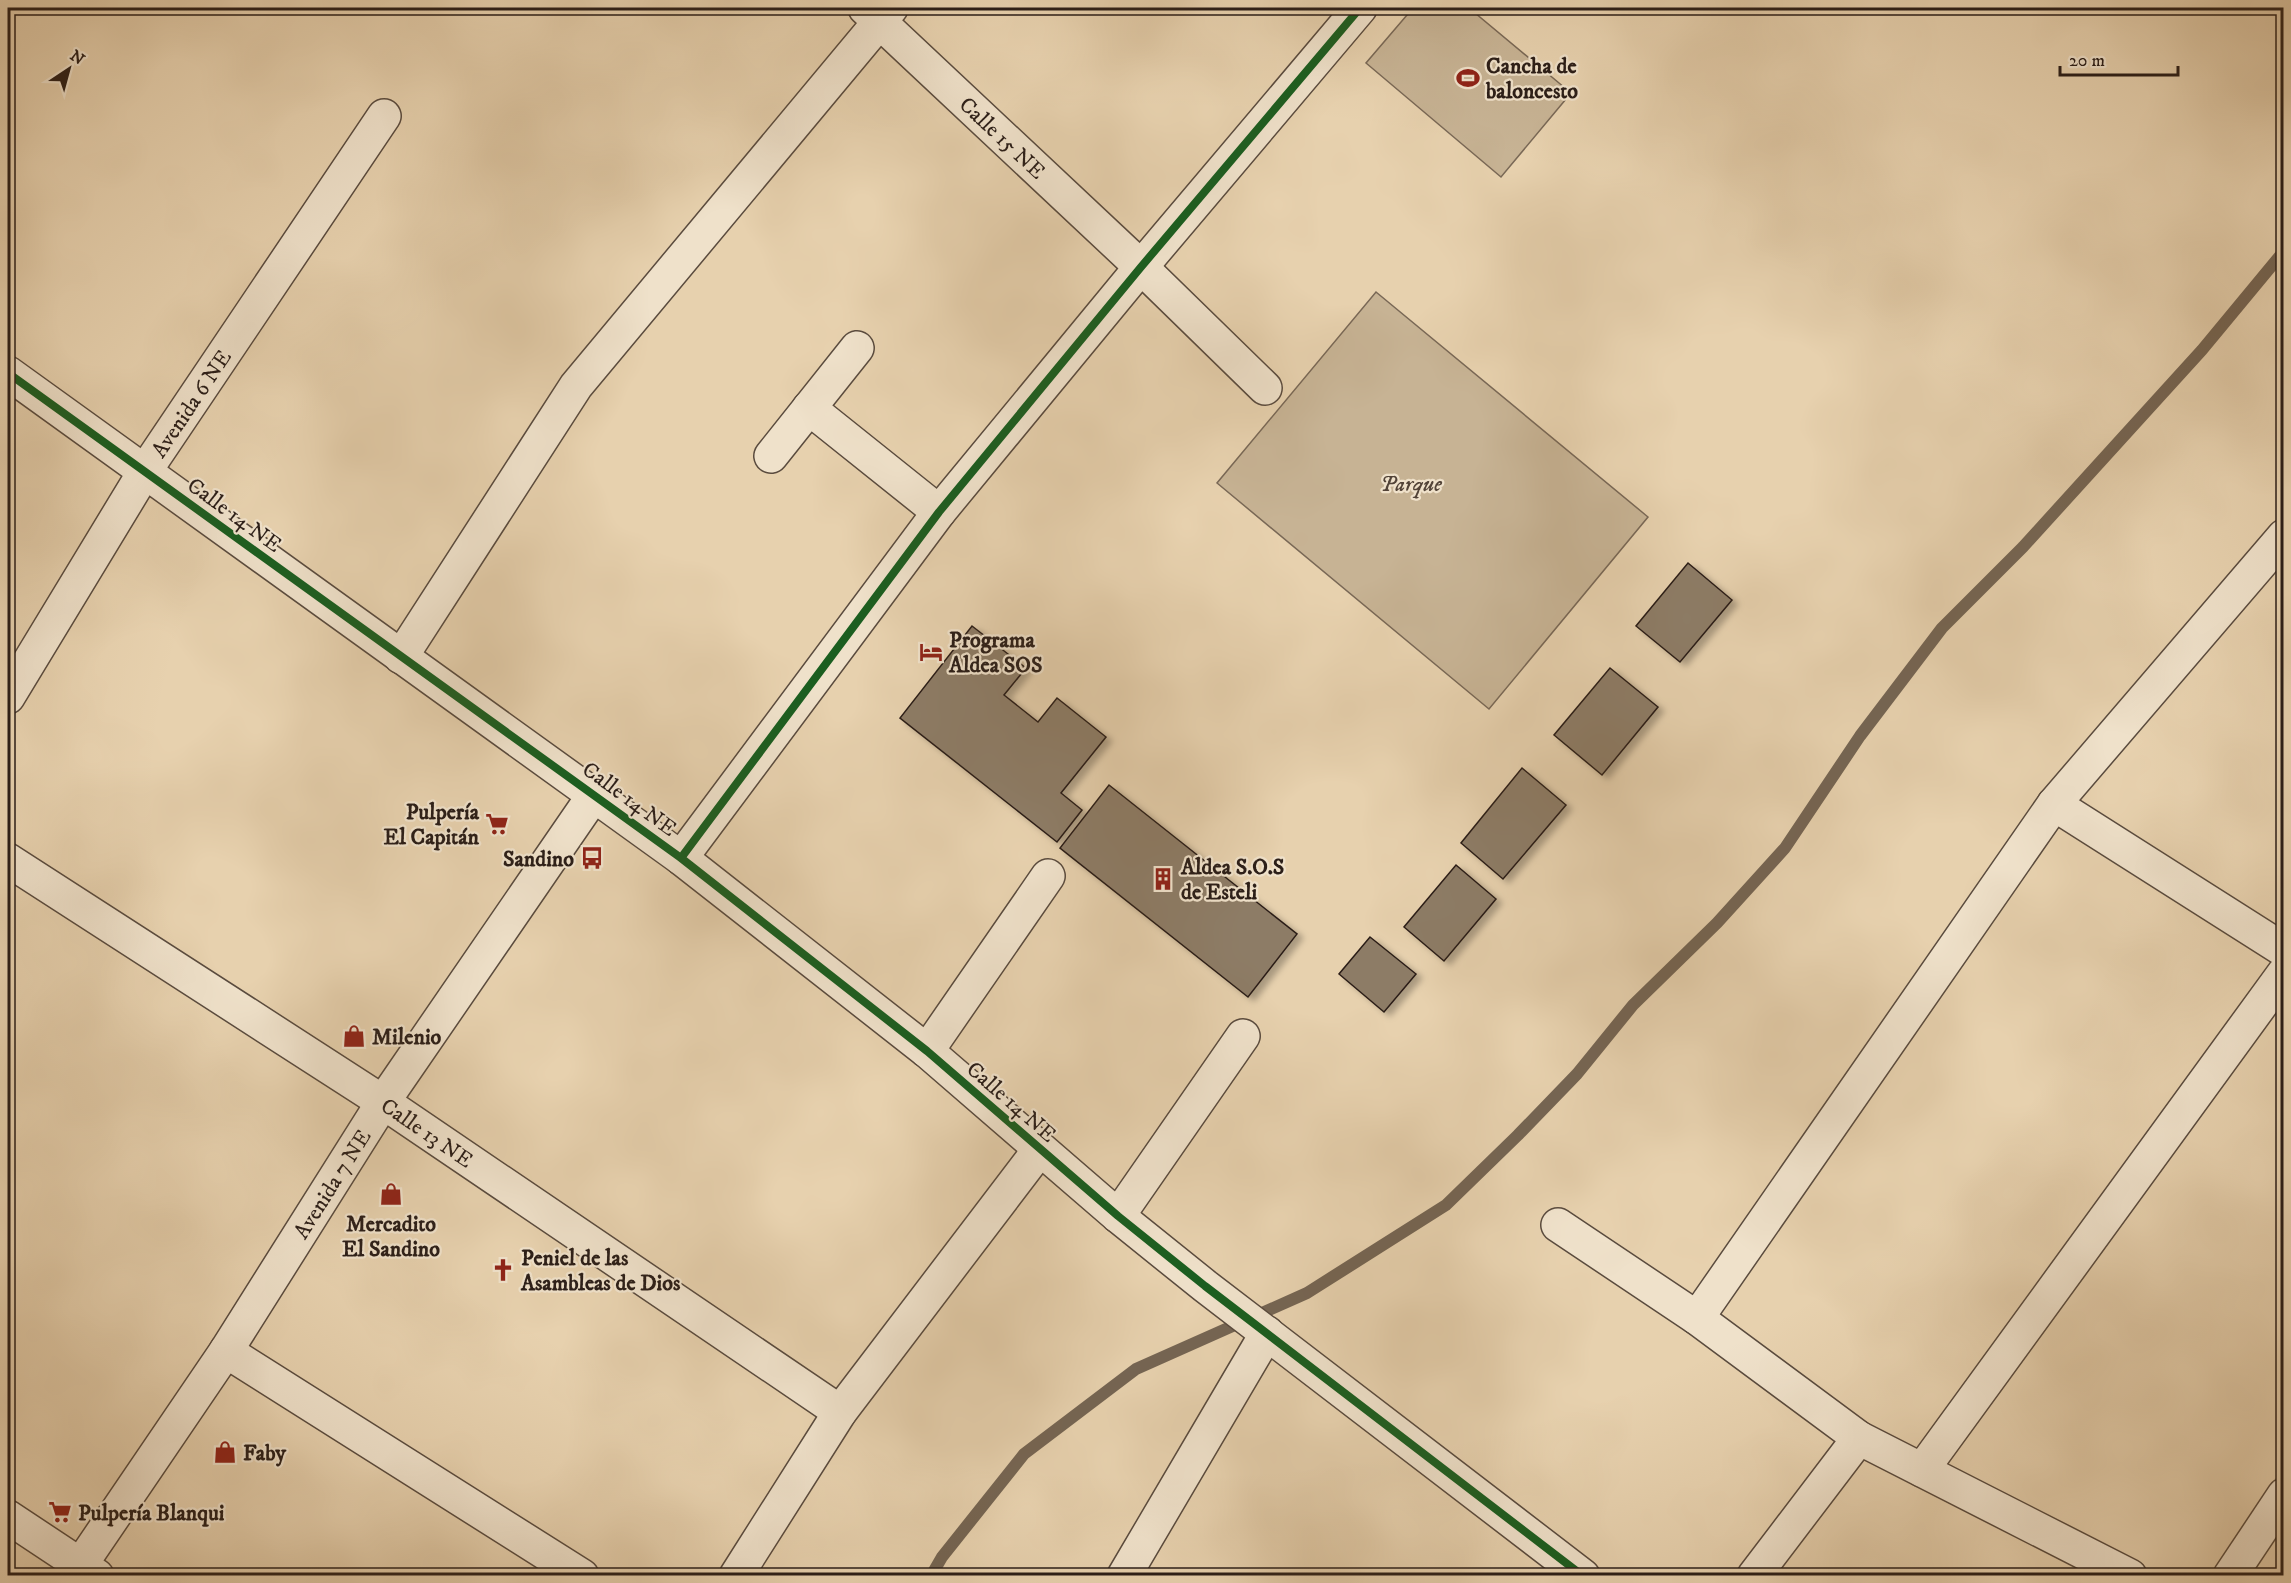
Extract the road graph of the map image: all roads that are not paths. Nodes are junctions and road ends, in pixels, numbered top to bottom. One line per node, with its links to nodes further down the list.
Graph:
1 (1360, 8): 4 (street)
2 (878, 12): 4 (street, Calle 15 NE); 13 (street)
3 (384, 116): 10 (street, Avenida 6 NE)
4 (1141, 267): 7 (street, Calle 15 NE); 11 (street)
5 (857, 348): 8 (street)
6 (8, 373): 10 (street, Calle 14 NE)
7 (1265, 388)
8 (809, 408): 9 (street); 11 (street)
9 (771, 456)
10 (145, 471): 13 (street, Calle 14 NE); 14 (street, Avenida 6 NE)
11 (939, 512): 17 (street)
12 (2283, 536): 16 (street)
13 (400, 657): 15 (street, Calle 14 NE)
14 (8, 697)
15 (594, 795): 17 (street, Calle 14 NE); 24 (street, Avenida 7 NE)
16 (2054, 804): 20 (street); 28 (street)
17 (681, 858): 23 (street, Calle 14 NE)
18 (8, 860): 24 (street, Calle 13 NE)
19 (1048, 876): 23 (street)
20 (2283, 950)
21 (2283, 973): 33 (street)
22 (1244, 1036): 26 (street)
23 (927, 1051): 25 (street, Calle 14 NE)
24 (383, 1102): 30 (street, Avenida 7 NE); 31 (street, Calle 13 NE)
25 (1040, 1149): 26 (street, Calle 14 NE); 31 (street)
26 (1118, 1216): 29 (street, Calle 14 NE)
27 (1558, 1225): 28 (street)
28 (1697, 1318): 32 (street)
29 (1261, 1328): 39 (street); 40 (street, Calle 14 NE)
30 (226, 1351): 36 (street, Avenida 7 NE); 37 (street)
31 (840, 1412): 38 (street)
32 (1859, 1438): 33 (street); 41 (street)
33 (1922, 1470): 42 (street)
34 (2283, 1495): 43 (street)
35 (8, 1517): 36 (street)
36 (84, 1572)
37 (582, 1575)
38 (736, 1575)
39 (1124, 1575)
40 (1583, 1575)
41 (1754, 1575)
42 (2130, 1575)
43 (2230, 1575)

